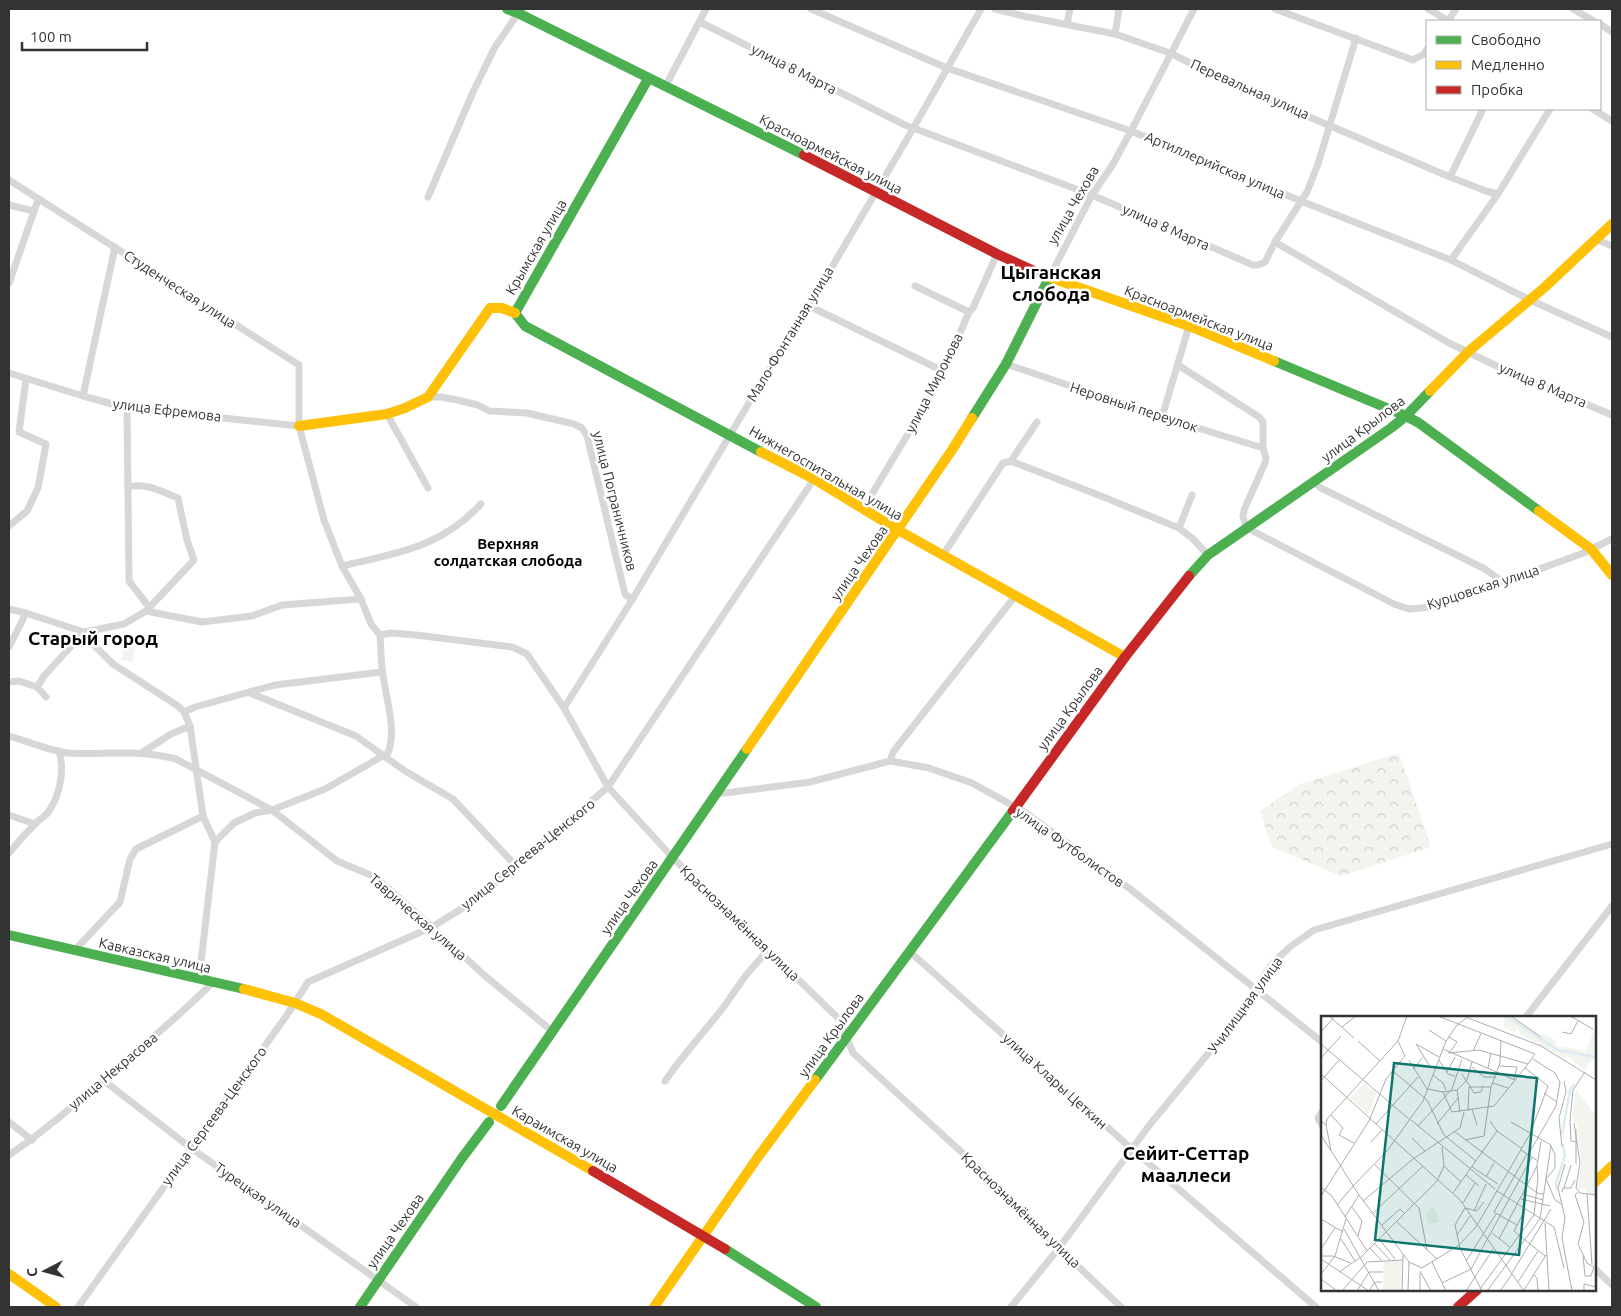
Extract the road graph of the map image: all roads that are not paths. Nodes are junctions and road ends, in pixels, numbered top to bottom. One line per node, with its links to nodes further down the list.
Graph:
1 (507, 9): 13 (main road, Красноармейская улица)
2 (706, 9): 17 (street)
3 (811, 9): 25 (street, Артиллерийская улица)
4 (981, 9): 25 (street, Мало-Фонтанная улица)
5 (995, 9): 18 (street, Перевальная улица)
6 (1070, 9): 18 (street)
7 (1119, 9): 21 (street)
8 (1194, 9): 24 (street, улица Чехова)
9 (1274, 9): 22 (street)
10 (1428, 9): 14 (street)
11 (1456, 9): 15 (street)
12 (1573, 9): 16 (street)
13 (520, 11): 26 (main road, Красноармейская улица); 40 (street)
14 (1446, 20)
15 (1449, 20)
16 (1592, 20)
17 (700, 22): 27 (street); 33 (street, улица 8 Марта)
18 (1067, 24): 21 (street, Перевальная улица)
19 (1601, 25): 20 (street)
20 (1612, 32)
21 (1115, 34): 24 (street, Перевальная улица)
22 (1356, 38): 23 (street); 32 (street)
23 (1426, 51)
24 (1170, 53): 32 (street, Перевальная улица); 34 (street, улица Чехова)
25 (947, 68): 33 (street, Мало-Фонтанная улица); 34 (street, Артиллерийская улица)
26 (648, 79): 27 (main road, Красноармейская улица); 58 (main road, Крымская улица)
27 (666, 87): 37 (main road, Красноармейская улица)
28 (1483, 110): 35 (street)
29 (1549, 110): 38 (street)
30 (1595, 110): 31 (street)
31 (1612, 121)
32 (1329, 125): 35 (street, Перевальная улица); 42 (street)
33 (914, 127): 37 (street, Мало-Фонтанная улица); 39 (street, улица 8 Марта)
34 (1131, 131): 39 (street, улица Чехова); 42 (street, Артиллерийская улица)
35 (1450, 177): 38 (street, Перевальная улица)
36 (9, 180): 41 (street, Студенческая улица)
37 (876, 191): 50 (main road, Красноармейская улица); 56 (street, Мало-Фонтанная улица)
38 (1498, 194): 51 (street)
39 (1092, 195): 47 (street, улица 8 Марта); 52 (street, улица Чехова)
40 (428, 197)
41 (38, 200): 44 (street); 49 (street, Студенческая улица)
42 (1301, 201): 47 (street); 51 (street, Артиллерийская улица)
43 (9, 205): 44 (street)
44 (34, 211): 53 (street)
45 (1612, 224): 46 (main road, улица Крылова)
46 (1596, 239): 48 (street); 55 (main road, улица Крылова)
47 (1275, 242): 61 (street, улица 8 Марта)
48 (1612, 246)
49 (115, 247): 67 (street); 75 (street, Студенческая улица)
50 (997, 254): 52 (main road, Красноармейская улица); 57 (street, улица Миронова)
51 (1450, 260): 55 (street, Артиллерийская улица)
52 (1049, 278): 59 (main road, Красноармейская улица); 62 (main road, улица Чехова)
53 (9, 283)
54 (915, 286): 57 (street)
55 (1530, 300): 60 (street, Артиллерийская улица); 61 (main road, улица Крылова)
56 (809, 306): 64 (street); 76 (street, Мало-Фонтанная улица)
57 (969, 312): 64 (street, улица Миронова)
58 (515, 313): 68 (main road, Крымская улица); 76 (main road, Нижнегоспитальная улица)
59 (1189, 326): 63 (street); 72 (main road, Красноармейская улица)
60 (1612, 336)
61 (1469, 352): 71 (street, улица 8 Марта); 72 (main road, улица Крылова)
62 (1006, 364): 73 (street, Неровный переулок); 89 (main road, улица Чехова)
63 (1178, 365): 73 (street); 77 (street)
64 (943, 372): 85 (street, улица Миронова)
65 (9, 373): 66 (street, улица Ефремова)
66 (26, 379): 67 (street, улица Ефремова); 86 (street)
67 (83, 396): 69 (street, улица Ефремова)
68 (428, 397): 70 (main road); 99 (street, улица Пограничников)
69 (127, 408): 75 (street, улица Ефремова); 81 (street)
70 (388, 414): 75 (main road); 82 (street)
71 (1612, 415)
72 (1406, 416): 80 (main road, улица Крылова); 91 (main road, Красноармейская улица)
73 (1162, 417): 77 (street, Неровный переулок)
74 (1037, 422): 78 (street)
75 (299, 426): 94 (street)
76 (730, 435): 79 (main road, Нижнегоспитальная улица); 99 (street, Мало-Фонтанная улица)
77 (1263, 448): 88 (street)
78 (1011, 461): 87 (street); 92 (street)
79 (814, 479): 85 (main road, Нижнегоспитальная улица); 121 (street, улица Сергеева-Ценского)
80 (1313, 482): 88 (main road, улица Крылова); 96 (street)
81 (128, 487): 101 (street); 101 (street)
82 (428, 488)
83 (1192, 495): 87 (street)
84 (481, 504): 94 (street)
85 (864, 508): 89 (main road, Нижнегоспитальная улица)
86 (9, 526)
87 (1179, 528): 93 (street)
88 (1247, 528): 93 (main road, улица Крылова); 96 (street, Курцовская улица)
89 (898, 530): 92 (main road, Нижнегоспитальная улица); 122 (main road, улица Чехова)
90 (1612, 539): 91 (street, Курцовская улица)
91 (1591, 549): 95 (main road, Красноармейская улица); 96 (street, Курцовская улица)
92 (943, 555): 97 (main road, Нижнегоспитальная улица)
93 (1208, 555): 106 (main road, улица Крылова)
94 (342, 566): 98 (street)
95 (1612, 575)
96 (1503, 582)
97 (1016, 595): 106 (main road, Нижнегоспитальная улица); 119 (street)
98 (360, 599): 101 (street); 104 (street)
99 (632, 600): 112 (street, Мало-Фонтанная улица)
100 (9, 609): 102 (street)
101 (147, 609): 103 (street)
102 (26, 613): 103 (street); 105 (street)
103 (84, 632): 109 (street); 113 (street)
104 (380, 636): 107 (street); 112 (street, Краснознамённая улица)
105 (9, 647)
106 (1124, 658): 123 (main road, улица Крылова)
107 (382, 672): 110 (street); 118 (street)
108 (9, 682): 109 (street)
109 (38, 687): 111 (street)
110 (250, 693): 113 (street); 118 (street)
111 (46, 697)
112 (564, 708): 121 (street, Краснознамённая улица)
113 (184, 712): 114 (street)
114 (190, 726): 117 (street); 120 (street)
115 (9, 736): 116 (street, Таврическая улица)
116 (59, 751): 117 (street, Таврическая улица); 127 (street)
117 (143, 752): 120 (street, Таврическая улица)
118 (383, 757): 124 (street); 132 (street)
119 (890, 761): 122 (street, улица Футболистов); 123 (street, улица Футболистов)
120 (196, 770): 124 (street, Таврическая улица); 126 (street)
121 (608, 787): 131 (street, Краснознамённая улица); 132 (street, улица Сергеева-Ценского)
122 (717, 794): 131 (main road, улица Чехова)
123 (1014, 808): 138 (main road, улица Крылова); 141 (street, улица Футболистов)
124 (272, 810): 128 (street); 134 (street, Таврическая улица)
125 (9, 815): 127 (street)
126 (203, 816): 128 (street); 136 (street)
127 (35, 824): 130 (street)
128 (215, 842): 139 (street)
129 (1612, 844): 141 (street, Училищная улица)
130 (9, 853)
131 (673, 858): 137 (street, Краснознамённая улица); 144 (main road, улица Чехова)
132 (516, 866): 134 (street, улица Сергеева-Ценского)
133 (1612, 906): 143 (street)
134 (432, 927): 142 (street, улица Сергеева-Ценского); 144 (street, Таврическая улица)
135 (9, 935): 136 (main road, Кавказская улица)
136 (75, 950): 139 (main road, Кавказская улица)
137 (768, 950): 145 (street, Краснознамённая улица); 148 (street)
138 (909, 951): 145 (main road, улица Крылова); 154 (street, улица Клары Цеткин)
139 (199, 979): 140 (main road, Кавказская улица)
140 (213, 982): 142 (main road, Кавказская улица); 147 (street, улица Некрасова)
141 (1257, 990): 146 (street, улица Футболистов); 154 (street, Училищная улица)
142 (295, 1002): 153 (street, улица Сергеева-Ценского); 158 (main road, Караимская улица)
143 (1527, 1016)
144 (552, 1031): 149 (main road, улица Чехова)
145 (847, 1037): 158 (main road, улица Крылова); 159 (street, Краснознамённая улица)
146 (1321, 1041)
147 (103, 1080): 152 (street, улица Некрасова); 153 (street, Турецкая улица)
148 (665, 1081)
149 (501, 1106)
150 (9, 1122): 152 (street)
151 (489, 1122): 162 (main road, улица Чехова)
152 (32, 1140): 155 (street, улица Некрасова)
153 (191, 1148): 162 (street, Турецкая улица); 166 (street, улица Сергеева-Ценского)
154 (1132, 1149): 159 (street, Училищная улица); 173 (street, улица Клары Цеткин)
155 (9, 1155)
156 (1612, 1166): 157 (main road)
157 (1596, 1181)
158 (703, 1235): 169 (main road, улица Крылова); 170 (main road, Караимская улица)
159 (1059, 1248): 171 (street, Училищная улица); 172 (street, Краснознамённая улица)
160 (1596, 1270): 163 (street)
161 (9, 1274): 165 (main road)
162 (378, 1279): 167 (main road, улица Чехова); 168 (street, Турецкая улица)
163 (1610, 1280)
164 (1476, 1291): 174 (main road)
165 (56, 1307)
166 (78, 1307)
167 (360, 1307)
168 (416, 1307)
169 (654, 1307)
170 (816, 1307)
171 (1011, 1307)
172 (1121, 1307)
173 (1316, 1307)
174 (1458, 1307)

